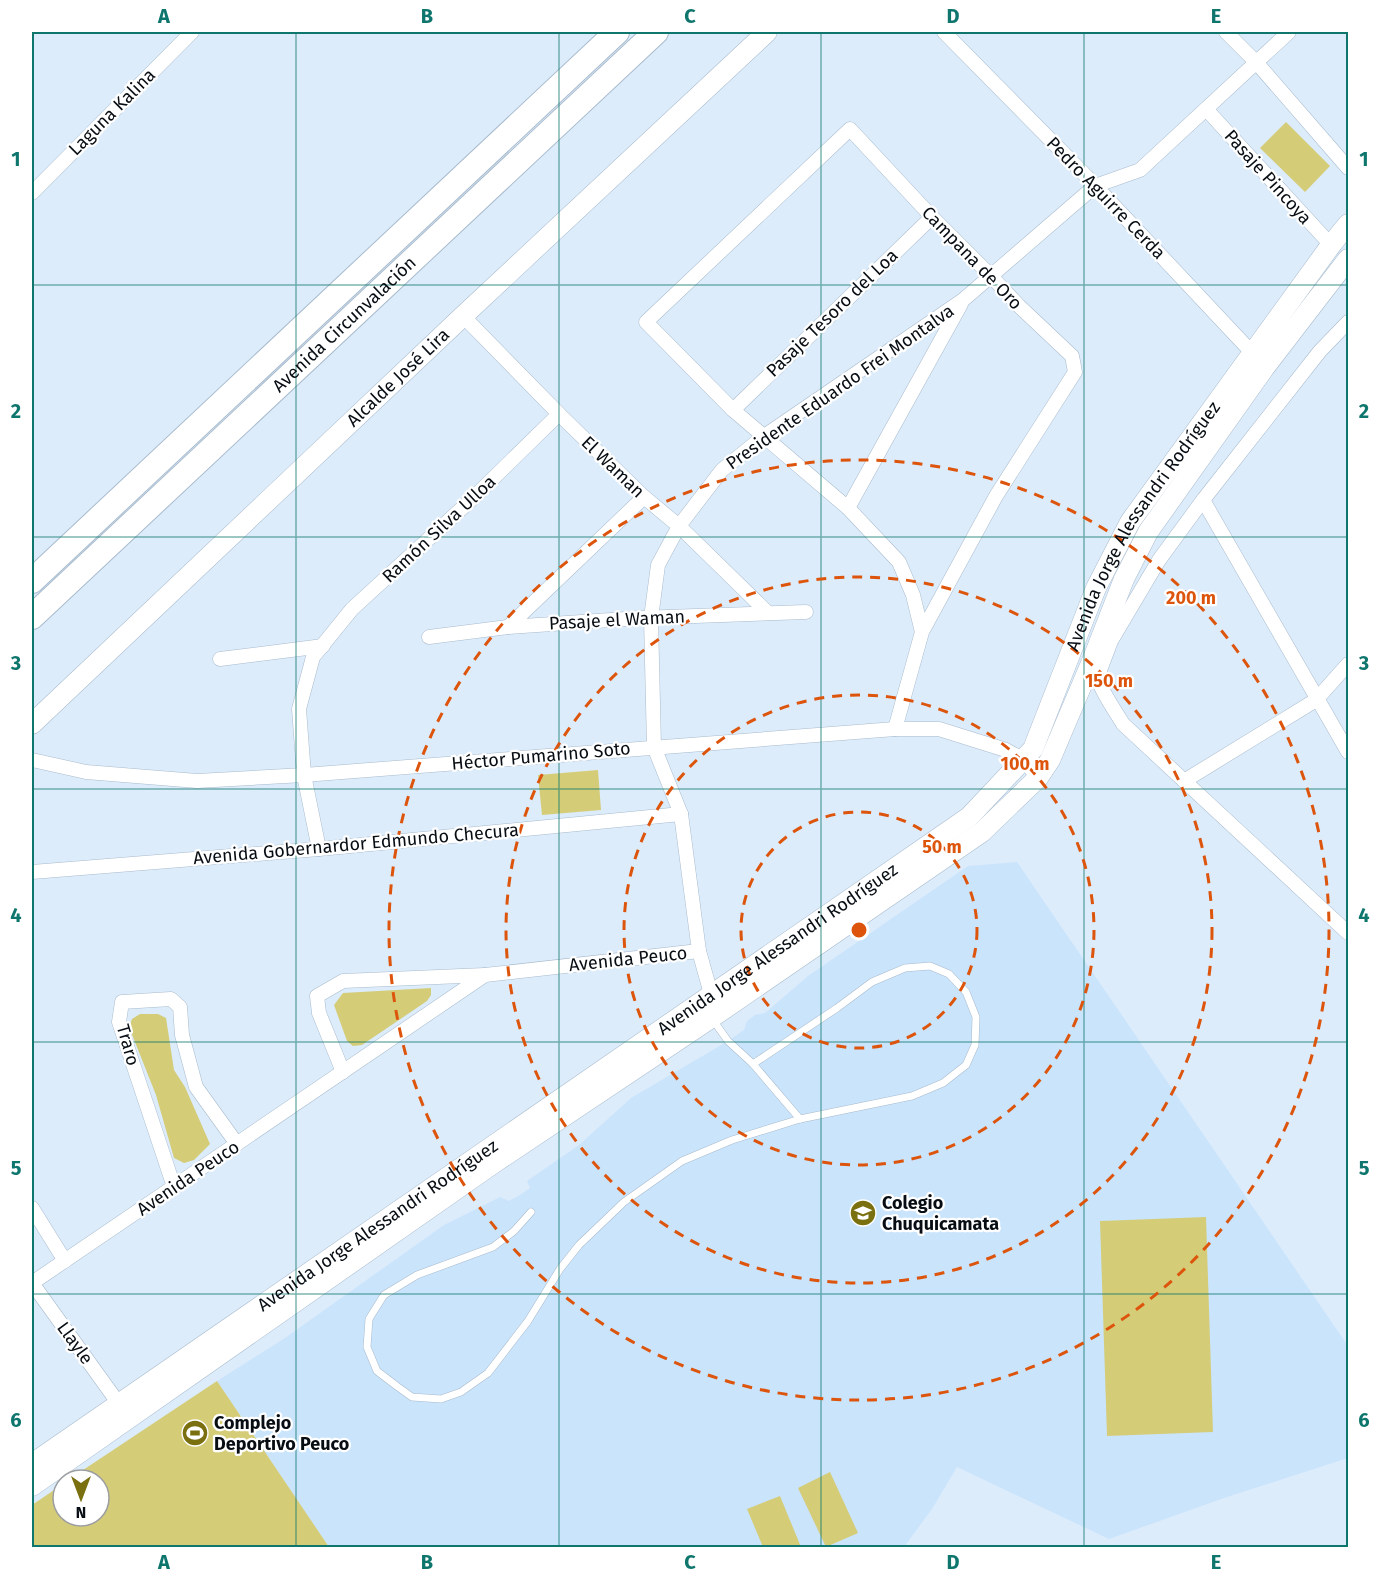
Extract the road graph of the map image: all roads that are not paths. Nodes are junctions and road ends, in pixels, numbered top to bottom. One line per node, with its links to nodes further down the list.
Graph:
1 (192, 32): 12 (street, Laguna Kalina)
2 (617, 32): 29 (highway, Avenida Circunvalación)
3 (656, 32): 32 (highway, Avenida Circunvalación)
4 (767, 32): 19 (street, Alcalde José Lira)
5 (944, 32): 11 (street, Pedro Aguirre Cerda)
6 (1226, 32): 8 (street)
7 (1289, 32): 8 (street, Presidente Eduardo Frei Montalva)
8 (1256, 62): 9 (street, Presidente Eduardo Frei Montalva); 10 (street)
9 (1206, 109): 11 (street, Presidente Eduardo Frei Montalva); 15 (street, Pasaje Pincoya)
10 (1348, 168)
11 (1095, 186): 17 (street, Presidente Eduardo Frei Montalva); 21 (street, Pedro Aguirre Cerda)
12 (32, 193)
13 (932, 217): 17 (street, Campana de Oro); 22 (street, Pasaje Tesoro del Loa); 22 (street, Campana de Oro)
14 (1348, 224): 15 (street, Avenida Jorge Alessandri Rodríguez)
15 (1331, 245): 21 (street, Avenida Jorge Alessandri Rodríguez)
16 (1348, 259): 21 (street, Avenida Jorge Alessandri Rodríguez)
17 (991, 276): 18 (street, Presidente Eduardo Frei Montalva); 35 (street, Campana de Oro)
18 (963, 300): 24 (street, Presidente Eduardo Frei Montalva); 27 (street)
19 (464, 316): 23 (street, El Waman); 42 (street, Alcalde José Lira)
20 (1348, 322): 26 (street)
21 (1259, 360): 40 (street, Avenida Jorge Alessandri Rodríguez); 47 (street, Avenida Jorge Alessandri Rodríguez)
22 (733, 410): 24 (street)
23 (559, 414): 25 (street, El Waman); 37 (street, Ramón Silva Ulloa)
24 (763, 437): 27 (street); 28 (street, Presidente Eduardo Frei Montalva)
25 (644, 497): 28 (street, El Waman); 34 (street)
26 (1203, 500): 40 (street); 41 (street)
27 (848, 508): 35 (street)
28 (678, 526): 31 (street, El Waman); 33 (street, Presidente Eduardo Frei Montalva)
29 (32, 581)
30 (806, 612): 31 (street, Pasaje el Waman)
31 (768, 613): 33 (street, Pasaje el Waman)
32 (32, 616)
33 (651, 618): 34 (street, Pasaje el Waman); 44 (street, Presidente Eduardo Frei Montalva)
34 (508, 627): 36 (street, Pasaje el Waman)
35 (922, 632): 43 (street, Campana de Oro)
36 (429, 636)
37 (323, 646): 38 (street); 48 (street, Ramón Silva Ulloa)
38 (220, 659)
39 (1348, 664): 41 (street)
40 (1095, 670): 49 (street, Avenida Jorge Alessandri Rodríguez); 50 (street)
41 (1317, 699): 45 (street); 50 (street)
42 (32, 724)
43 (895, 729): 44 (street, Héctor Pumarino Soto); 47 (street, Héctor Pumarino Soto)
44 (654, 747): 48 (street, Héctor Pumarino Soto); 51 (street, Presidente Eduardo Frei Montalva)
45 (1348, 752)
46 (32, 760): 48 (street, Héctor Pumarino Soto)
47 (1024, 760): 49 (street, Héctor Pumarino Soto); 57 (street, Avenida Jorge Alessandri Rodríguez)
48 (304, 776): 52 (street, Ramón Silva Ulloa)
49 (1038, 778): 58 (street, Avenida Jorge Alessandri Rodríguez)
50 (1184, 782): 54 (street)
51 (681, 814): 52 (street, Avenida Gobernardor Edmundo Checura); 55 (street, Presidente Eduardo Frei Montalva)
52 (319, 849): 53 (street, Avenida Gobernardor Edmundo Checura)
53 (32, 873)
54 (1348, 933)
55 (699, 951): 56 (street, Avenida Peuco); 57 (street, Presidente Eduardo Frei Montalva)
56 (485, 975): 60 (street, Avenida Peuco); 60 (street, Avenida Peuco)
57 (711, 994): 58 (street, Presidente Eduardo Frei Montalva); 63 (street, Avenida Jorge Alessandri Rodríguez)
58 (711, 1018): 59 (lane); 63 (street, Avenida Jorge Alessandri Rodríguez)
59 (753, 1064): 61 (lane); 61 (lane)
60 (343, 1072): 62 (street, Avenida Peuco)
61 (800, 1119): 66 (lane)
62 (237, 1144): 64 (street, Avenida Peuco); 64 (street, Traro)
63 (489, 1157): 69 (street, Avenida Jorge Alessandri Rodríguez)
64 (174, 1187): 67 (street, Avenida Peuco)
65 (32, 1208): 67 (street)
66 (531, 1212)
67 (65, 1261): 68 (street, Avenida Peuco)
68 (32, 1283): 70 (street, Llayle)
69 (230, 1337): 70 (street, Avenida Jorge Alessandri Rodríguez); 72 (street, Avenida Jorge Alessandri Rodríguez)
70 (118, 1404): 71 (street, Avenida Jorge Alessandri Rodríguez)
71 (32, 1464)
72 (32, 1486)

